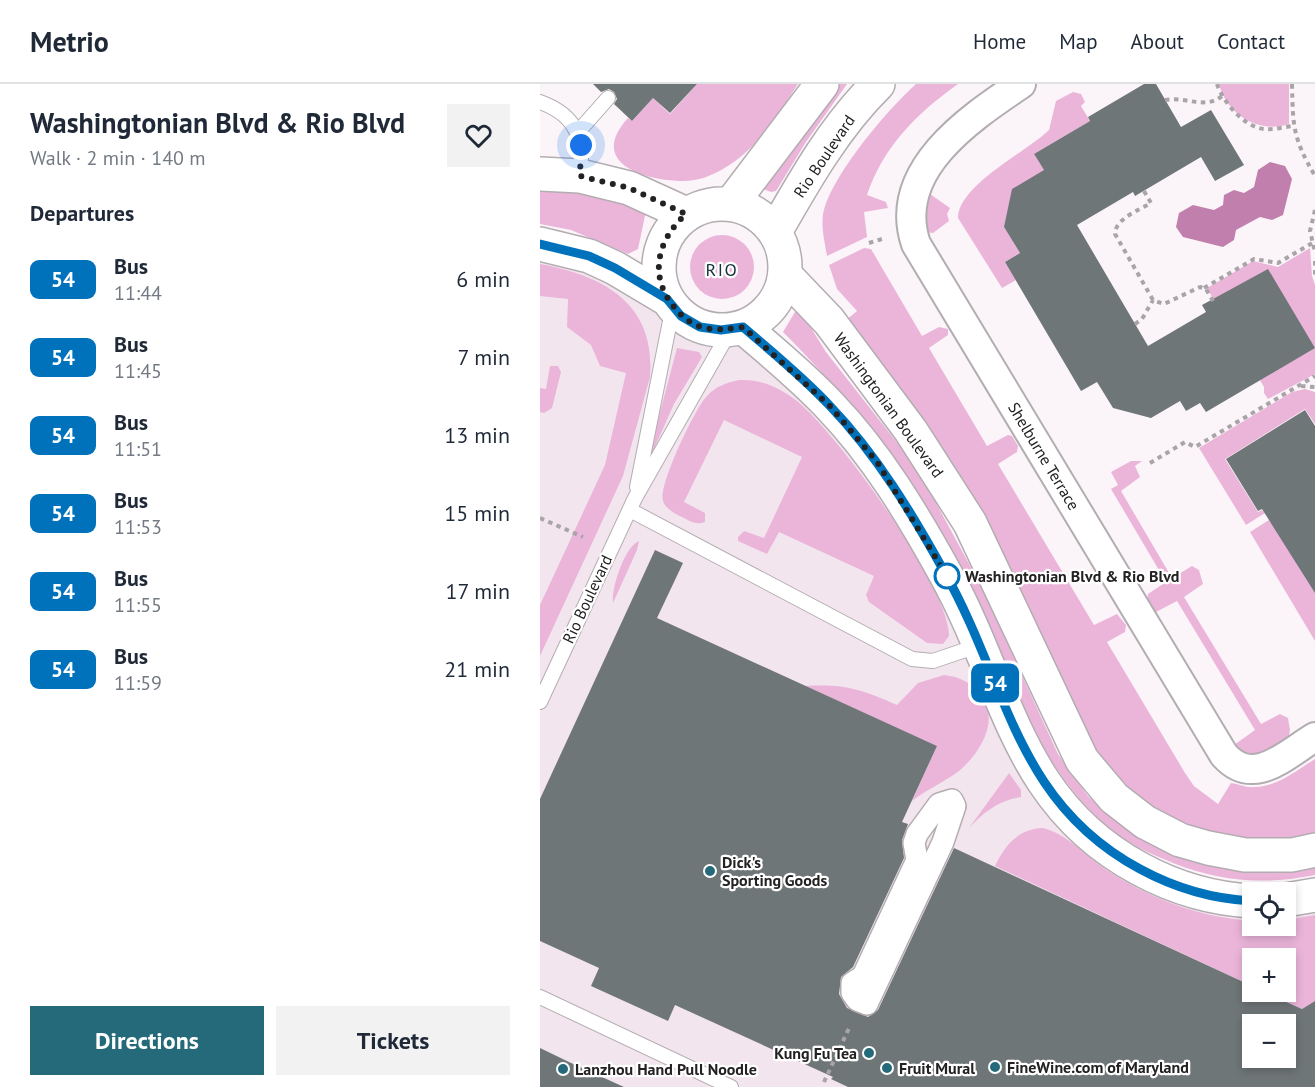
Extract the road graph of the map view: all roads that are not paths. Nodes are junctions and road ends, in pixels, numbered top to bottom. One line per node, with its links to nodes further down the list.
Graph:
1 (822, 84): 9 (street)
2 (878, 84): 11 (street, Rio Boulevard)
3 (1021, 84): 19 (street, Shelburne Terrace)
4 (608, 98): 6 (lane)
5 (540, 102): 6 (lane)
6 (578, 132): 8 (lane)
7 (540, 174): 8 (street)
8 (580, 176): 10 (street)
9 (731, 204): 10 (street); 11 (street)
10 (686, 214): 14 (street)
11 (775, 232): 13 (street)
12 (540, 244): 14 (street)
13 (785, 275): 15 (street); 21 (street, Washingtonian Boulevard)
14 (670, 303): 15 (street); 16 (lane, Rio Boulevard)
15 (737, 328): 16 (lane, Rio Boulevard); 17 (street)
16 (632, 504): 17 (lane); 18 (lane, Rio Boulevard)
17 (980, 645): 24 (street)
18 (540, 702)
19 (1315, 737)
20 (943, 842): 20 (street)
21 (1315, 850)
22 (1315, 895): 23 (street)
23 (1296, 898)
24 (1242, 899)
25 (540, 998): 26 (lane)
26 (731, 1087)

